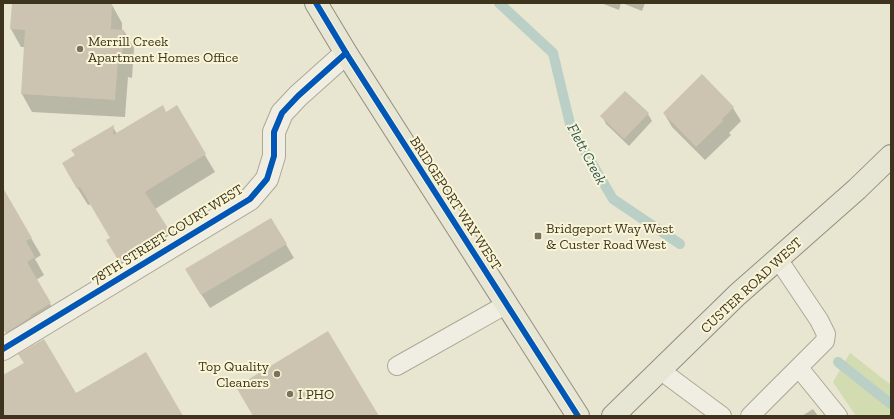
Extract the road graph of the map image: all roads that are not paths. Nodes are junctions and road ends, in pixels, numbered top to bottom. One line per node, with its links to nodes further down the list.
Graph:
1 (316, 3): 2 (main road, BRIDGEPORT WAY WEST)
2 (346, 53): 5 (main road, BRIDGEPORT WAY WEST); 6 (street, 78TH STREET COURT WEST)
3 (891, 156): 4 (main road, CUSTER ROAD WEST)
4 (778, 259): 8 (lane); 9 (main road, CUSTER ROAD WEST)
5 (507, 304): 7 (lane); 10 (main road, BRIDGEPORT WAY WEST)
6 (3, 349)
7 (397, 366)
8 (799, 368): 13 (lane); 14 (lane)
9 (660, 370): 11 (main road, CUSTER ROAD WEST); 12 (lane)
10 (578, 416)
11 (613, 416)
12 (722, 416)
13 (750, 416)
14 (838, 416)

